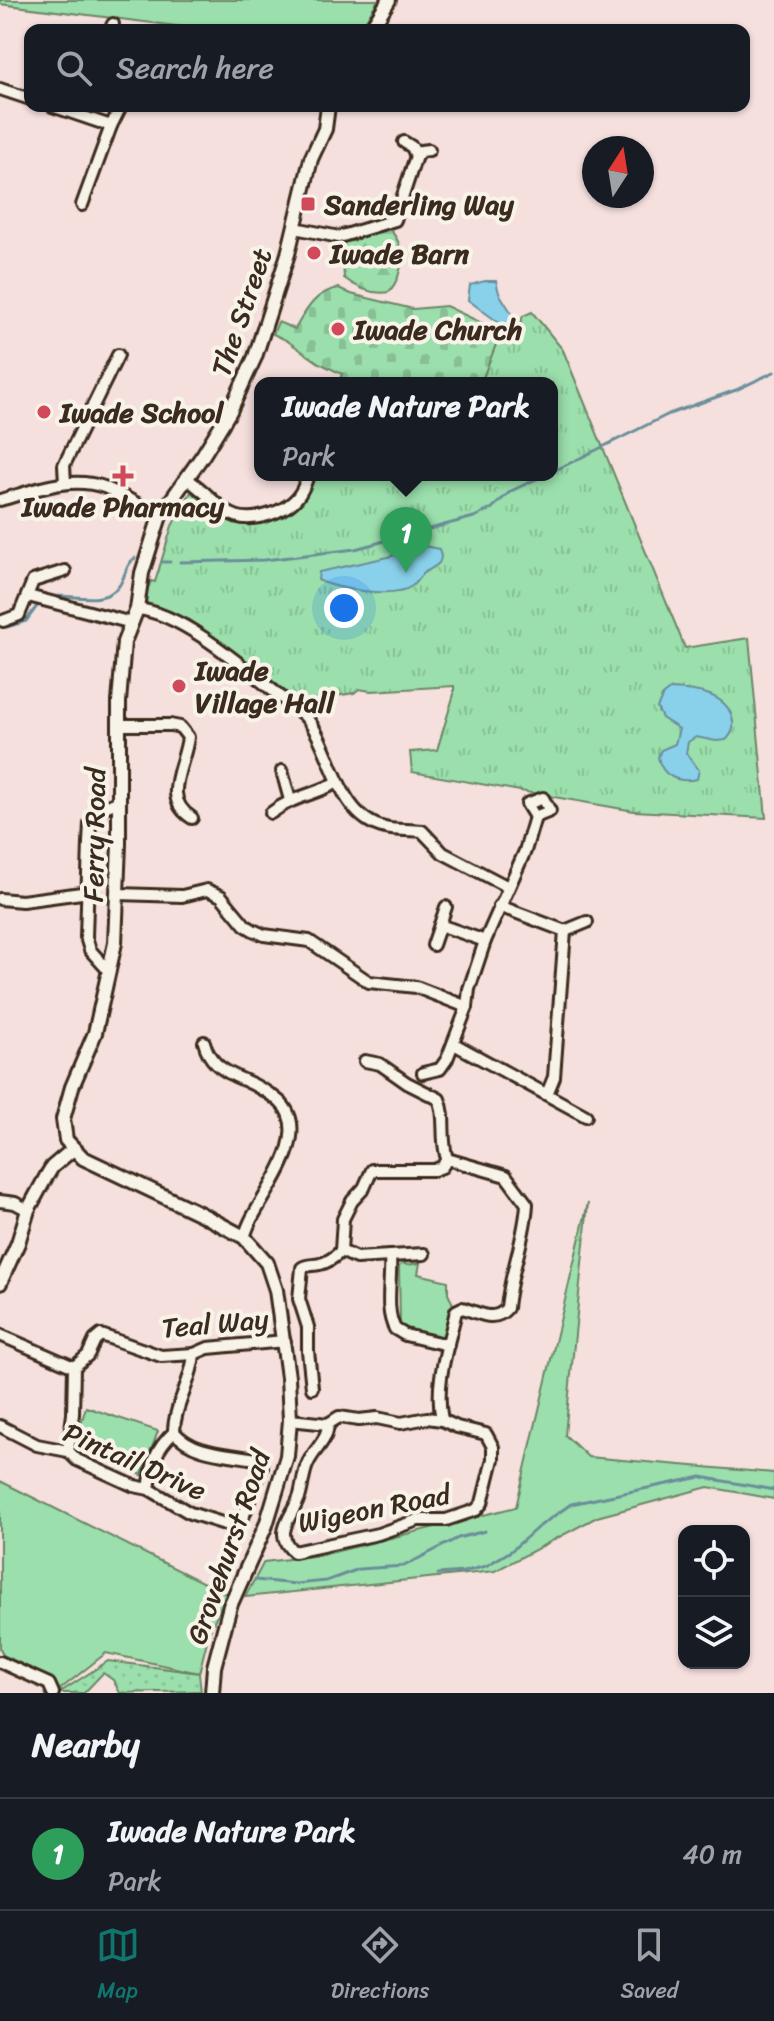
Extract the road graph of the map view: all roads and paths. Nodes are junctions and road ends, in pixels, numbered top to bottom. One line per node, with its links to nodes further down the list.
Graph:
1 (389, 0): 2 (street)
2 (374, 24)
3 (0, 89): 4 (street)
4 (24, 97)
5 (70, 112): 8 (street)
6 (118, 112): 8 (street)
7 (327, 112): 13 (street, The Street)
8 (111, 126): 12 (street)
9 (404, 142): 11 (street)
10 (429, 150): 11 (street)
11 (416, 156): 13 (street)
12 (82, 205)
13 (295, 228): 15 (street, The Street)
14 (118, 355): 17 (street)
15 (187, 479): 16 (street); 19 (street, The Street)
16 (306, 481)
17 (65, 483): 18 (street); 19 (street)
18 (0, 500)
19 (160, 516): 22 (street, Ferry Road)
20 (65, 571): 21 (street)
21 (37, 598): 23 (street); 24 (street)
22 (137, 609): 24 (street, Ferry Road); 27 (street)
23 (3, 621)
24 (132, 623): 25 (street, Ferry Road)
25 (119, 725): 29 (street, Ferry Road); 32 (street)
26 (282, 771): 28 (street)
27 (338, 782): 28 (street); 33 (street)
28 (290, 800): 30 (street)
29 (119, 801): 34 (street); 35 (street, Ferry Road)
30 (271, 813)
31 (535, 817): 33 (street)
32 (192, 818)
33 (508, 887): 37 (street)
34 (89, 892): 36 (street); 45 (street)
35 (118, 894): 44 (street); 45 (street, Ferry Road)
36 (0, 899)
37 (499, 906): 41 (street); 42 (street)
38 (446, 907): 40 (street)
39 (587, 922): 41 (street)
40 (440, 925): 42 (street); 43 (street)
41 (565, 931): 52 (street)
42 (485, 941): 47 (street)
43 (433, 945)
44 (330, 957): 46 (street); 47 (street)
45 (108, 970): 54 (street, Ferry Road)
46 (322, 970)
47 (467, 1007): 48 (street)
48 (454, 1044): 51 (street); 52 (street)
49 (203, 1051): 58 (street)
50 (365, 1061): 55 (street)
51 (423, 1073)
52 (547, 1094): 53 (street)
53 (586, 1116)
54 (72, 1150): 57 (street); 58 (street, Grovehurst Road)
55 (447, 1159): 59 (street); 65 (street)
56 (0, 1201): 57 (street)
57 (28, 1210): 62 (street)
58 (244, 1237): 64 (street, Grovehurst Road)
59 (341, 1251): 61 (street); 68 (street)
60 (424, 1254): 61 (street)
61 (390, 1256): 65 (street)
62 (0, 1283)
63 (0, 1335): 67 (street)
64 (285, 1341): 66 (street, Teal Way); 69 (street, Grovehurst Road)
65 (448, 1345): 70 (street)
66 (194, 1354): 67 (street, Teal Way); 73 (street)
67 (74, 1367): 74 (street)
68 (312, 1388)
69 (290, 1420): 71 (street); 78 (street, Grovehurst Road)
70 (442, 1420): 71 (street); 71 (street, Wigeon Road)
71 (328, 1424)
72 (0, 1426): 74 (street, Pintail Drive)
73 (174, 1432): 75 (street); 75 (street, Pintail Drive)
74 (68, 1451): 75 (street, Pintail Drive)
75 (149, 1489)
76 (0, 1662): 77 (street)
77 (53, 1693)
78 (212, 1693)

